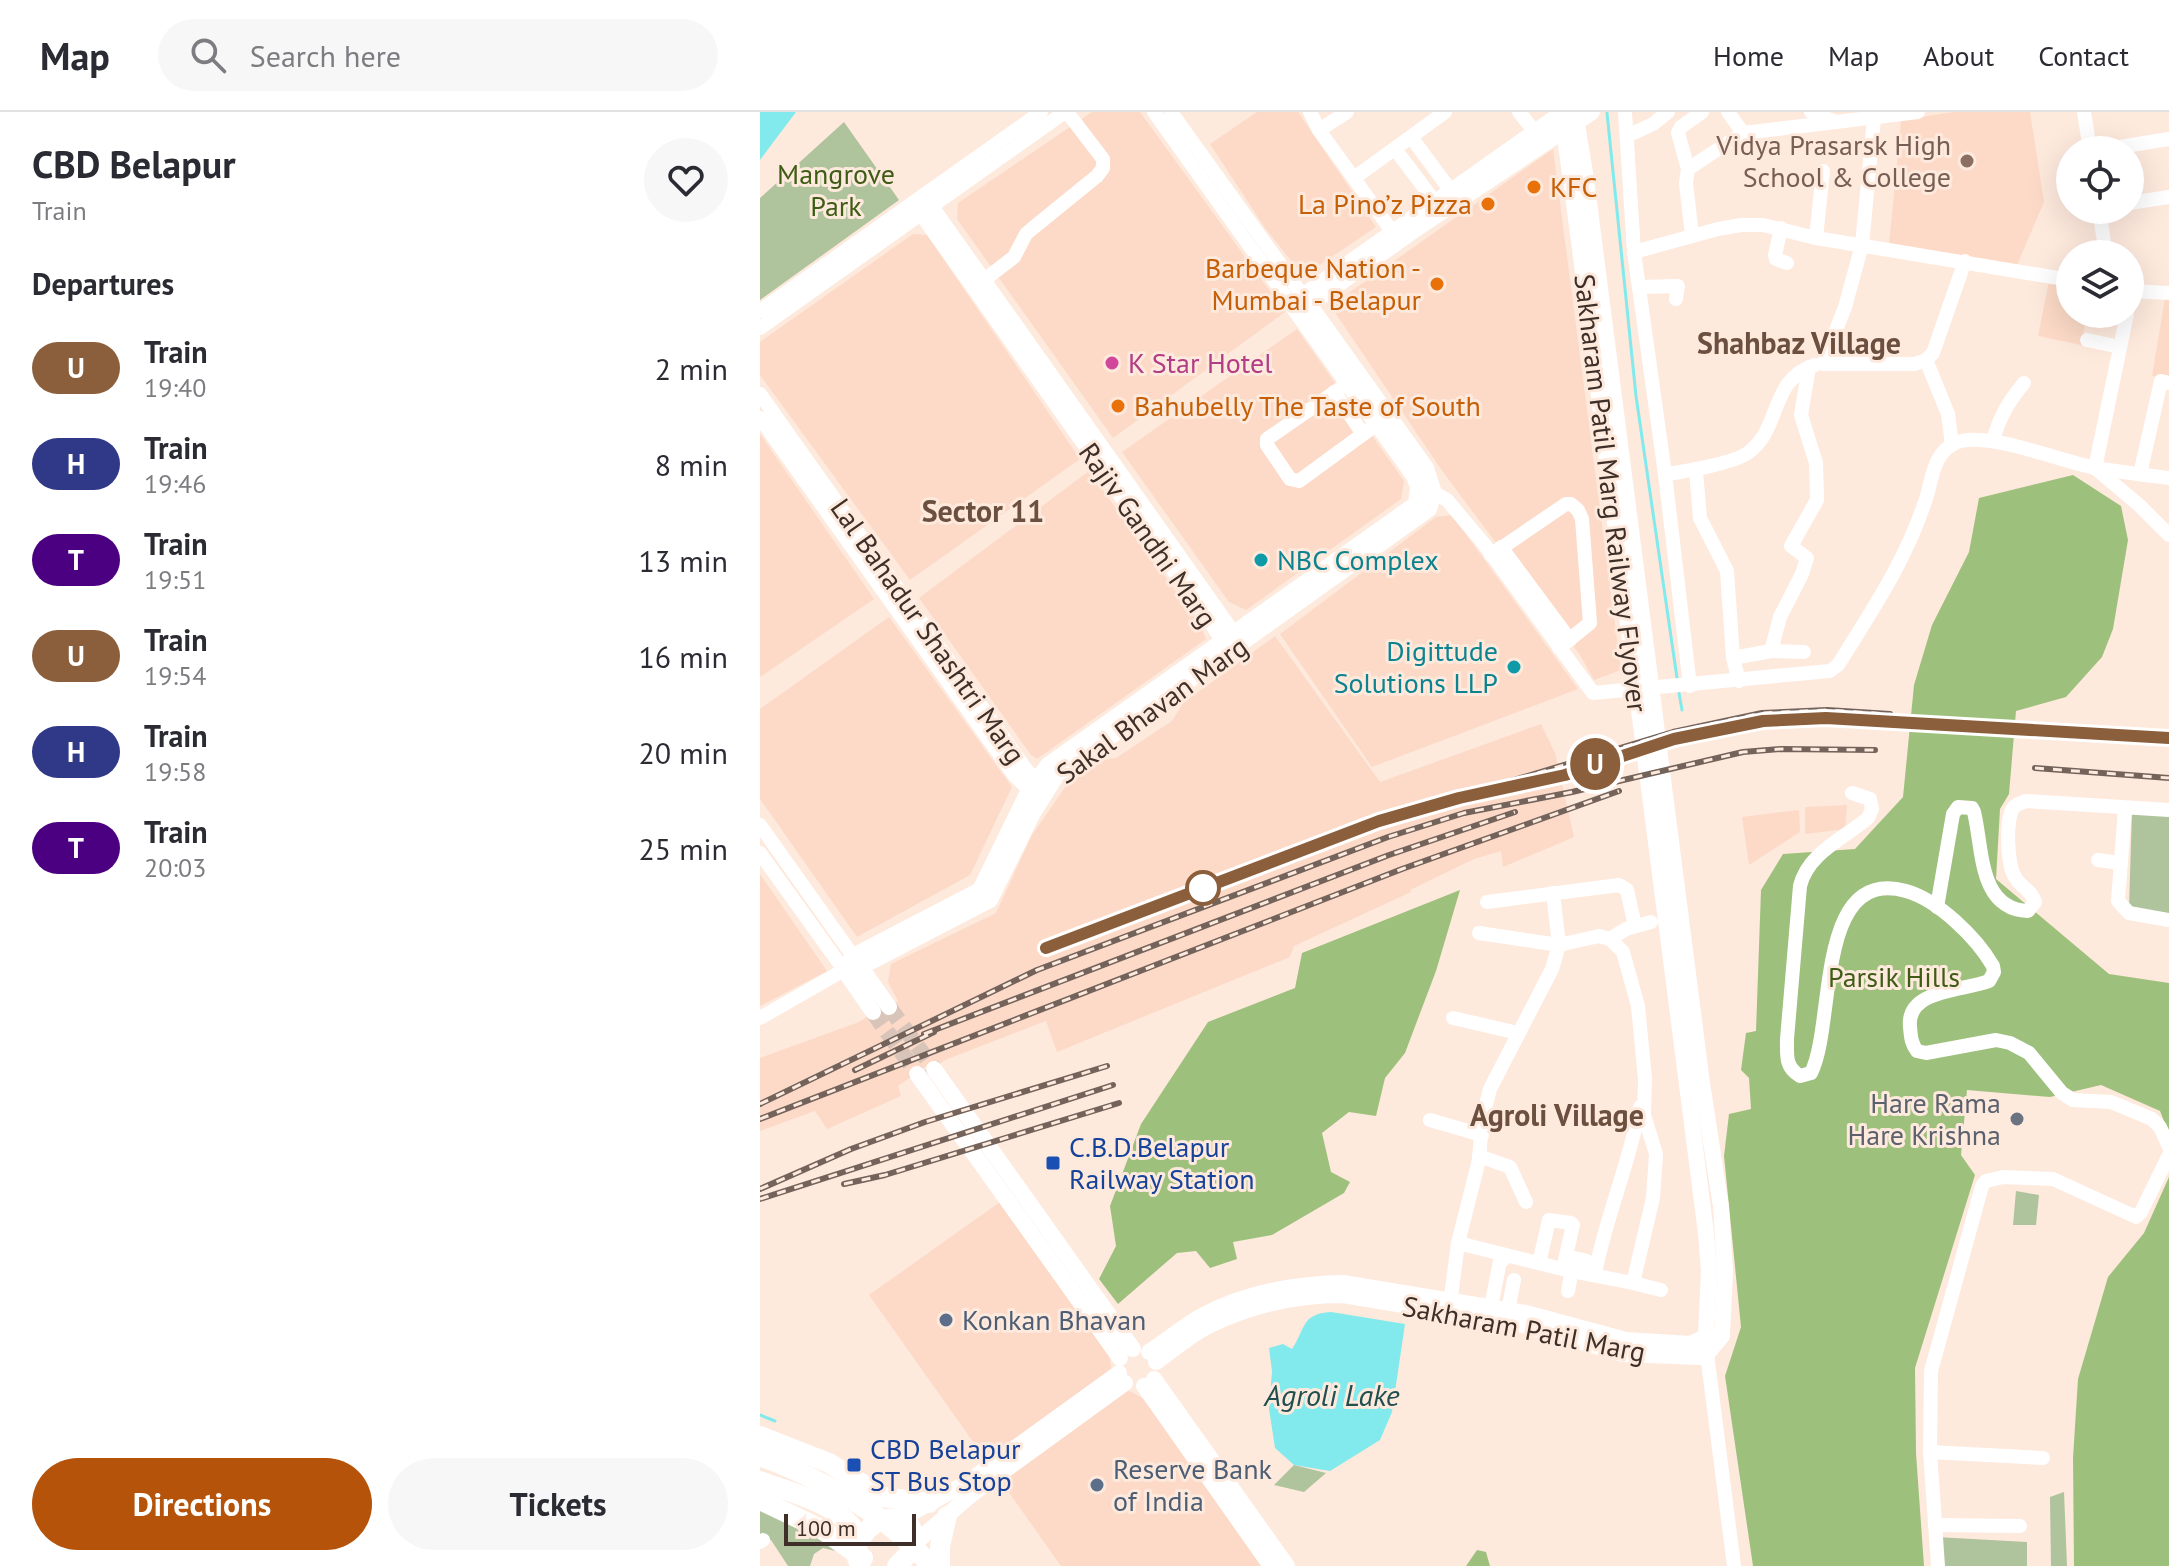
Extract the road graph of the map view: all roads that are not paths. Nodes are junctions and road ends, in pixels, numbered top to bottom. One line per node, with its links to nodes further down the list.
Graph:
1 (1041, 112): 34 (street)
2 (1066, 112): 34 (street); 44 (street)
3 (1154, 112): 49 (street)
4 (1171, 112): 49 (street)
5 (1310, 112): 19 (street)
6 (1347, 112): 19 (street)
7 (1445, 112): 24 (street)
8 (1519, 112): 20 (street)
9 (1625, 112): 22 (street)
10 (1668, 112): 22 (street)
11 (1702, 112): 28 (street)
12 (1728, 112): 21 (street)
13 (1811, 112): 18 (street)
14 (1918, 112): 17 (street)
15 (2084, 112): 23 (street)
16 (1570, 116): 20 (main road); 37 (main road); 106 (main road, Sakharam Patil Marg Railway Flyover)
17 (1874, 119): 18 (street); 39 (street)
18 (1836, 122): 21 (street)
19 (1319, 130): 30 (street)
20 (1535, 132): 31 (main road)
21 (1743, 133): 28 (street)
22 (1627, 136): 40 (street)
23 (2088, 136)
24 (1410, 138): 27 (street); 31 (street)
25 (2169, 139): 26 (street)
26 (2144, 143)
27 (1395, 149): 30 (street); 31 (street)
28 (1688, 169): 36 (street)
29 (1823, 171): 38 (street)
30 (1354, 178): 37 (street)
31 (1444, 196): 37 (main road)
32 (2169, 197): 33 (street)
33 (2144, 201)
34 (923, 204): 44 (street, Rajiv Gandhi Marg); 50 (street); 51 (street); 72 (street, Rajiv Gandhi Marg)
35 (1783, 234): 36 (street); 38 (street); 42 (street)
36 (1692, 236): 40 (street)
37 (1396, 237): 49 (main road)
38 (1816, 238): 39 (street)
39 (1862, 245): 41 (street); 56 (street)
40 (1634, 252): 45 (street)
41 (1965, 261): 43 (street); 55 (street)
42 (1787, 263)
43 (2056, 277)
44 (984, 280): 72 (street, Rajiv Gandhi Marg)
45 (1639, 287): 48 (street); 68 (street)
46 (2169, 293): 47 (street)
47 (2144, 294)
48 (1676, 299)
49 (1300, 305): 59 (main road); 71 (main road)
50 (760, 311)
51 (760, 328)
52 (2124, 328): 54 (street)
53 (2087, 340): 54 (street)
54 (2120, 347): 66 (street)
55 (1926, 360): 56 (street); 65 (street)
56 (1816, 365): 67 (street); 77 (street)
57 (2024, 383): 64 (street)
58 (2169, 383): 69 (street)
59 (1341, 387): 62 (main road); 63 (street); 63 (street)
60 (760, 394): 82 (street, Lal Bahadur Shashtri Marg)
61 (760, 418): 82 (street, Lal Bahadur Shashtri Marg)
62 (1377, 424): 63 (street); 71 (main road)
63 (1363, 434)
64 (1993, 441): 65 (street); 66 (street)
65 (1952, 445): 80 (street)
66 (2095, 468): 69 (street); 73 (street)
67 (1696, 471): 68 (street); 79 (street)
68 (1665, 474): 81 (street)
69 (2140, 474): 70 (street)
70 (2169, 478)
71 (1426, 492): 74 (street); 75 (main road, Sakal Bhavan Marg)
72 (1146, 520): 75 (street, Rajiv Gandhi Marg)
73 (2169, 535)
74 (1496, 551): 76 (street); 76 (street)
75 (1231, 641): 82 (main road, Sakal Bhavan Marg)
76 (1565, 644): 81 (street)
77 (1771, 651): 78 (street); 79 (street)
78 (1804, 652)
79 (1733, 658): 80 (street)
80 (1739, 681): 81 (street)
81 (1690, 686)
82 (1037, 787): 99 (main road, Sakal Bhavan Marg)
83 (1852, 793): 92 (street)
84 (2125, 808): 85 (street); 89 (street); 92 (street)
85 (2169, 810)
86 (760, 825): 99 (street)
87 (760, 853): 99 (street)
88 (2098, 860): 89 (street)
89 (2120, 863): 93 (street)
90 (1553, 893): 91 (street); 95 (street); 98 (street)
91 (1487, 902)
92 (1937, 907): 109 (street)
93 (2169, 920)
94 (1651, 922): 95 (street)
95 (1635, 926): 97 (street)
96 (1479, 933): 98 (street)
97 (1610, 939): 98 (street); 105 (street)
98 (1559, 945): 103 (street)
99 (852, 964): 100 (main road); 101 (street)
100 (881, 1009)
101 (760, 1018)
102 (1453, 1018): 103 (street)
103 (1518, 1033): 108 (street)
104 (926, 1072): 126 (main road)
105 (1645, 1079): 119 (street); 120 (street)
106 (1695, 1084): 113 (main road, Sakharam Patil Marg Railway Flyover); 125 (main road, Sakharam Patil Marg Railway Flyover)
107 (1430, 1120): 108 (street)
108 (1482, 1135): 111 (street)
109 (2169, 1147)
110 (2169, 1155): 128 (street)
111 (1479, 1156): 112 (street); 114 (street)
112 (1526, 1202)
113 (1706, 1233): 124 (main road, Sakharam Patil Marg)
114 (1458, 1243): 116 (street); 123 (street)
115 (1540, 1258): 116 (street); 118 (street); 118 (street)
116 (1521, 1259): 124 (street)
117 (1503, 1260): 124 (street)
118 (1566, 1264): 119 (street); 122 (street)
119 (1591, 1267): 120 (street)
120 (1633, 1283): 121 (street)
121 (1661, 1290)
122 (1568, 1291)
123 (1450, 1306): 124 (main road, Sakharam Patil Marg); 125 (main road, Sakharam Patil Marg); 126 (main road, Sakharam Patil Marg)
124 (1499, 1308)
125 (1707, 1354): 149 (street)
126 (1138, 1368): 135 (main road, Sakharam Patil Marg); 138 (main road, Sakharam Patil Marg); 147 (main road); 148 (main road)
127 (760, 1436): 133 (highway)
128 (1930, 1452): 130 (street); 139 (street)
129 (760, 1456): 145 (highway)
130 (2043, 1458)
131 (760, 1470): 136 (highway)
132 (760, 1481): 142 (highway)
133 (883, 1497): 135 (highway); 136 (highway)
134 (760, 1500): 143 (highway)
135 (929, 1503): 137 (main road, Sakharam Patil Marg)
136 (846, 1507): 142 (highway)
137 (904, 1516): 141 (highway); 142 (highway)
138 (947, 1516): 141 (main road, Sakharam Patil Marg); 146 (highway)
139 (1936, 1525): 140 (street); 150 (street)
140 (2020, 1526)
141 (918, 1548): 144 (highway)
142 (858, 1550)
143 (872, 1566)
144 (897, 1566)
145 (931, 1566)
146 (940, 1566)
147 (1271, 1566)
148 (1287, 1566)
149 (1734, 1566)
150 (1938, 1566)

